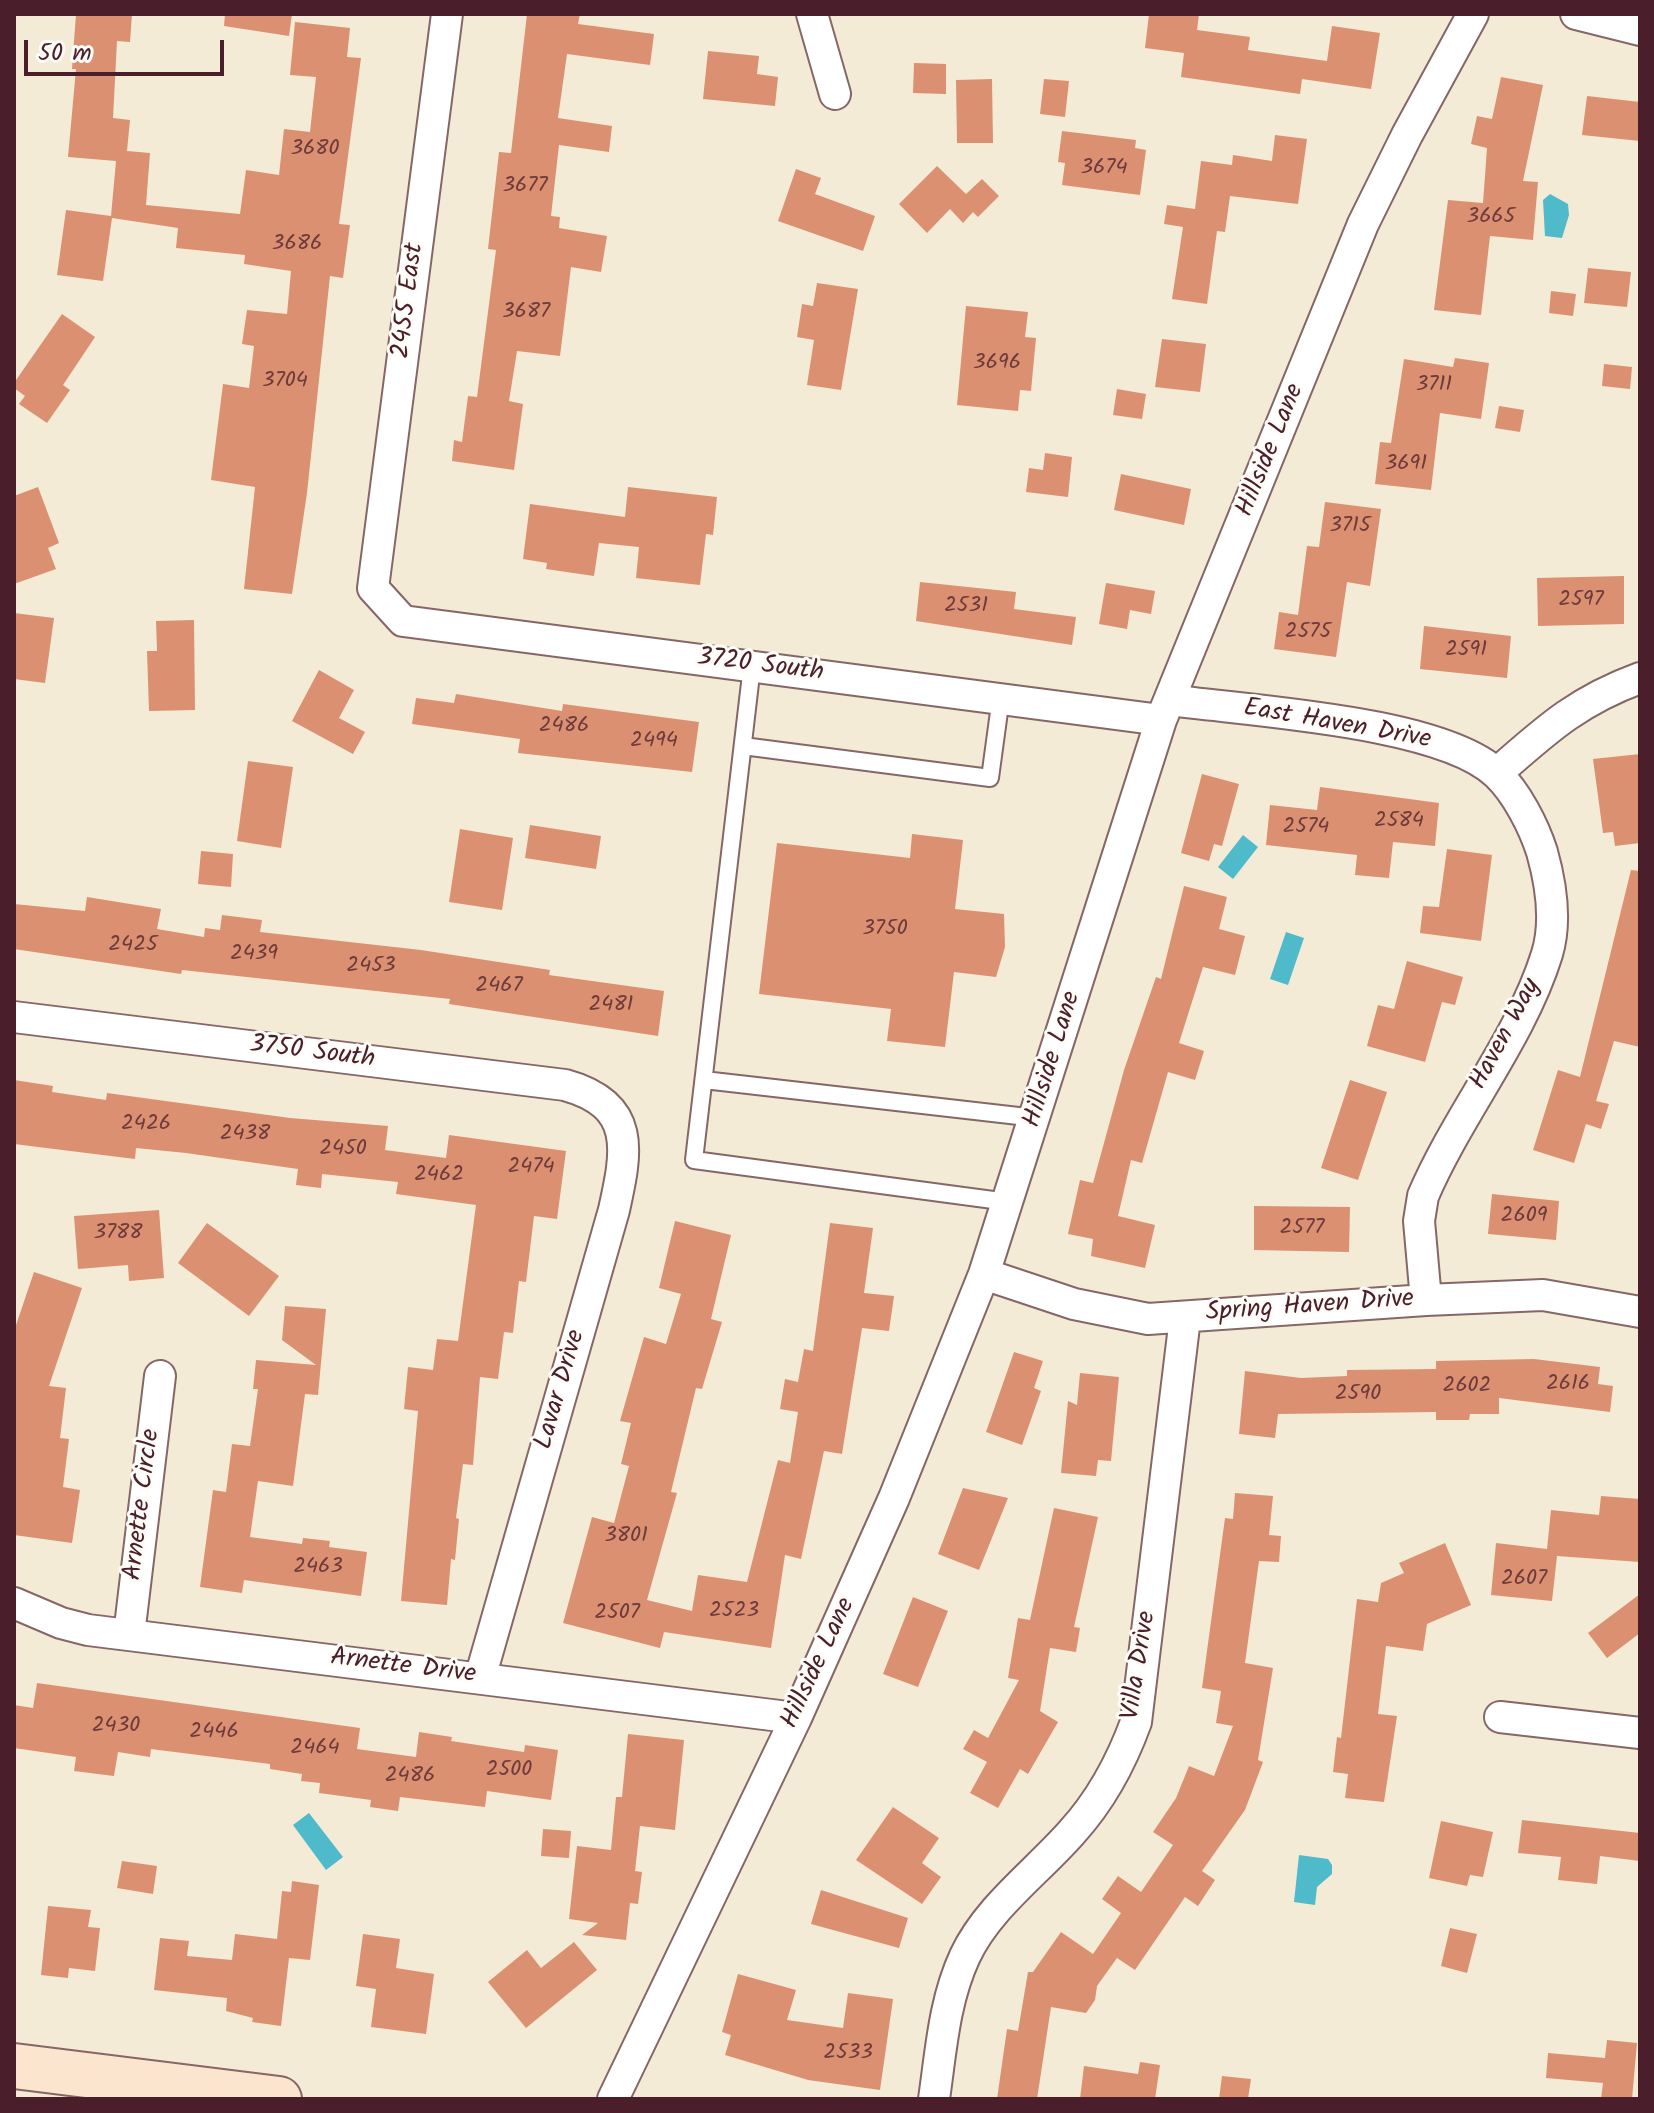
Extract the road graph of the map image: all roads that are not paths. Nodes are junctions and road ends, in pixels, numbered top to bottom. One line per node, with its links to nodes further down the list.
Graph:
1 (447, 14): 7 (street, 2455 East)
2 (812, 14): 6 (street)
3 (1473, 14): 11 (street, Hillside Lane)
4 (1576, 14): 5 (street)
5 (1640, 30)
6 (835, 94)
7 (373, 588): 8 (street, 3720 South)
8 (752, 666): 10 (street, 3720 South); 12 (lane)
9 (1640, 678): 13 (street)
10 (1001, 697): 11 (street, 3720 South); 12 (lane)
11 (1165, 710): 13 (street, East Haven Drive); 17 (street, Hillside Lane)
12 (743, 746): 15 (lane)
13 (1497, 773): 20 (street, Haven Way)
14 (14, 1017): 16 (street, 3750 South)
15 (704, 1080): 17 (lane); 18 (lane)
16 (605, 1105): 26 (street, Lavar Drive)
17 (1036, 1118): 18 (street, Hillside Lane)
18 (1008, 1202): 19 (street, Hillside Lane)
19 (984, 1274): 22 (street, Spring Haven Drive); 28 (street, Hillside Lane)
20 (1426, 1300): 21 (street, Spring Haven Drive); 22 (street, Spring Haven Drive)
21 (1640, 1312)
22 (1185, 1318): 33 (street, Villa Drive)
23 (160, 1376): 25 (street, Arnette Circle)
24 (14, 1603): 25 (street, Arnette Drive)
25 (129, 1635): 26 (street, Arnette Drive)
26 (480, 1678): 28 (street, Arnette Drive)
27 (1500, 1717): 29 (street)
28 (796, 1718): 32 (street, Hillside Lane)
29 (1640, 1733)
30 (14, 2066): 31 (main road)
31 (279, 2099)
32 (613, 2099)
33 (934, 2099)

